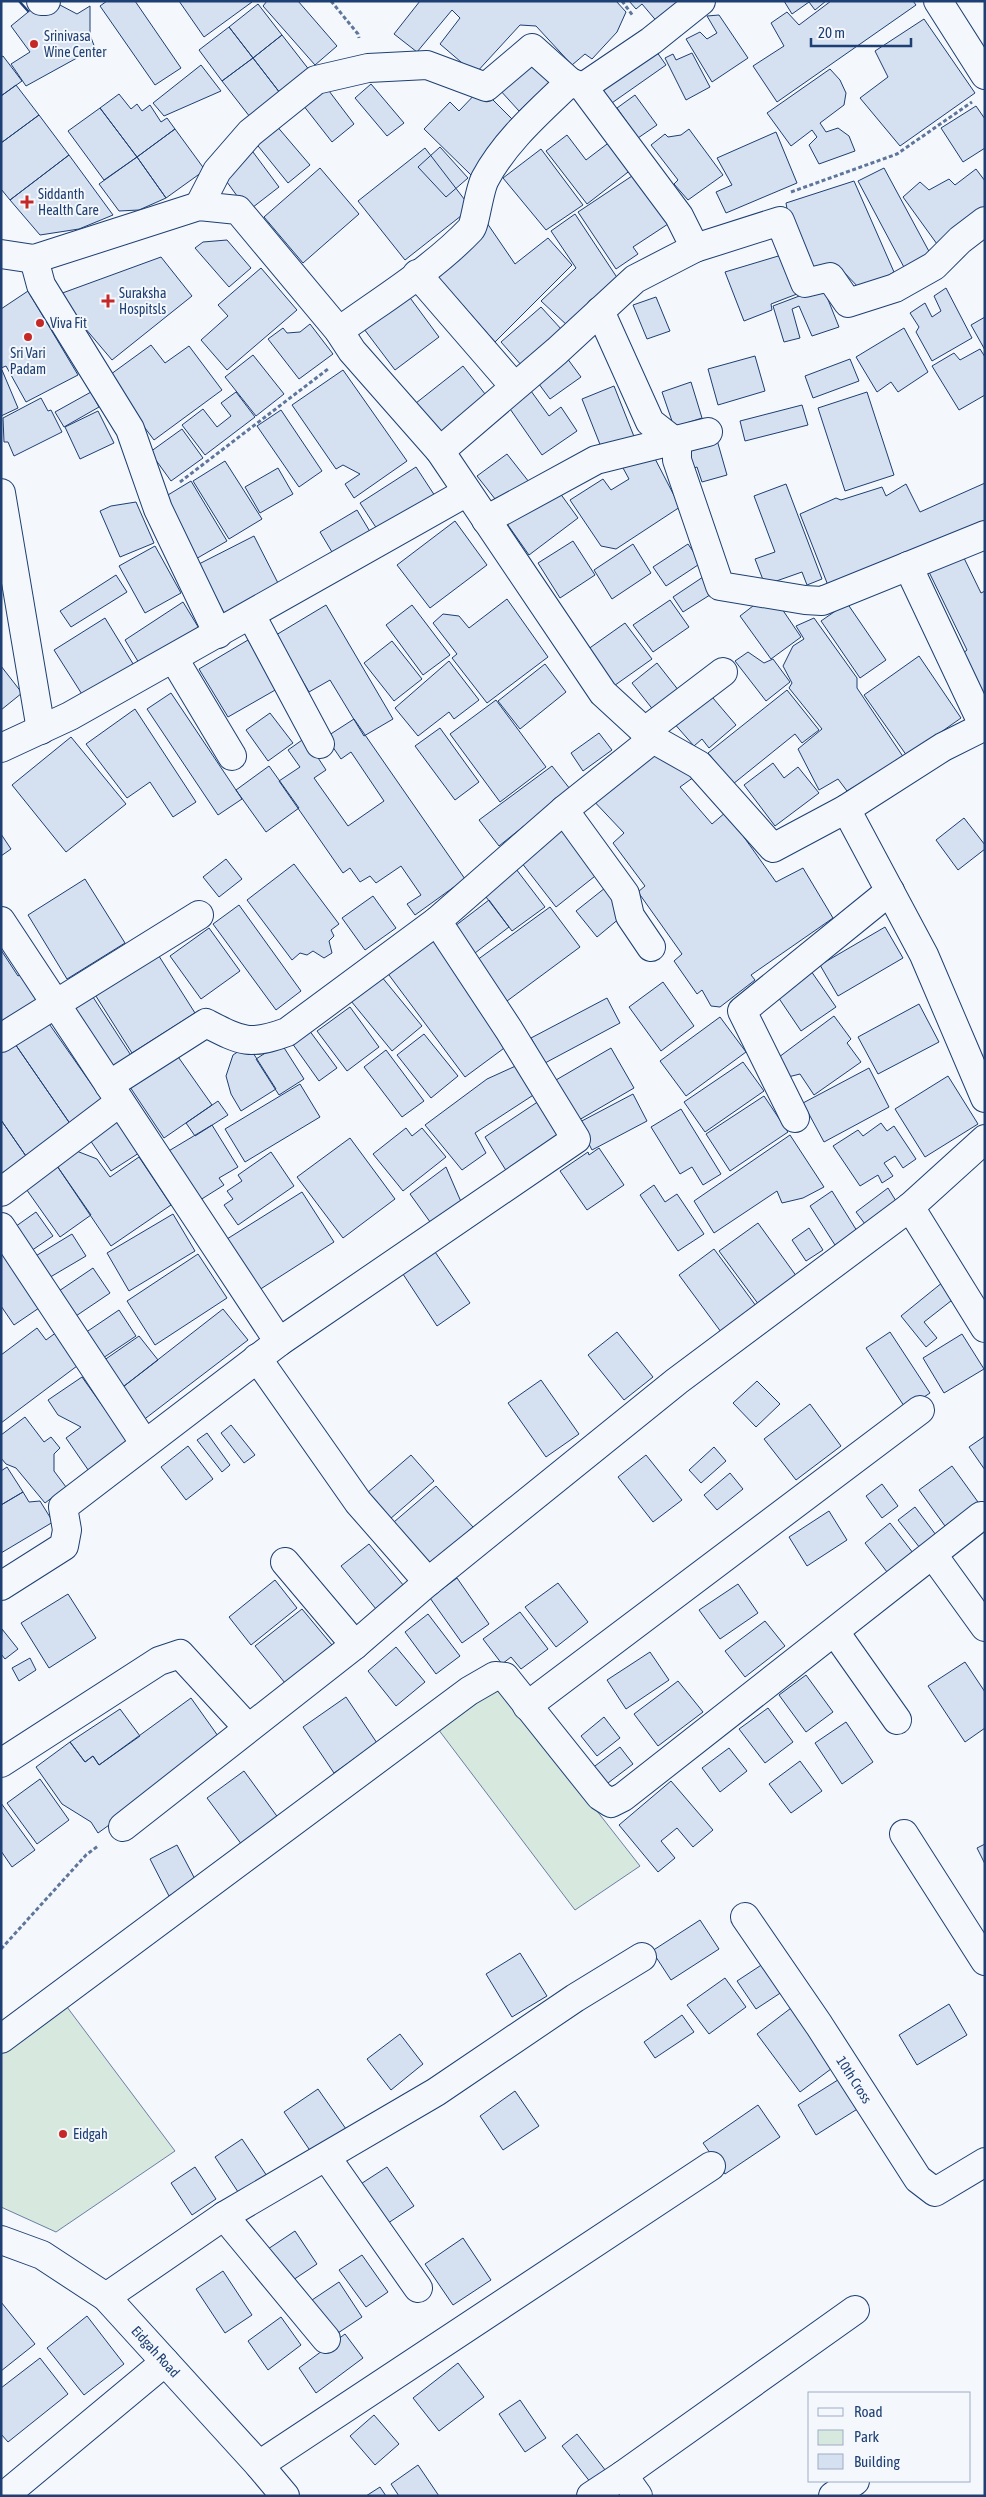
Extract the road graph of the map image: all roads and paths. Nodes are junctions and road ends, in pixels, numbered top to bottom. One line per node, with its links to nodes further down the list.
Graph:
1 (41, 1): 2 (street)
2 (46, 1)
3 (330, 1): 6 (path)
4 (701, 1): 7 (street)
5 (938, 1): 8 (street)
6 (368, 68): 7 (street); 9 (street)
7 (576, 84): 12 (street); 15 (street)
8 (981, 87): 11 (path)
9 (199, 206): 14 (street); 17 (street)
10 (985, 221): 11 (street)
11 (780, 222): 12 (street)
12 (695, 248): 16 (street)
13 (1, 254): 14 (street)
14 (34, 259): 24 (street)
15 (417, 274): 17 (street); 18 (street)
16 (600, 311): 18 (street); 20 (street)
17 (345, 341): 21 (street); 24 (path)
18 (514, 386): 21 (street)
19 (708, 432): 20 (street)
20 (673, 440): 25 (street); 27 (street)
21 (440, 451): 22 (street)
22 (467, 492): 25 (street); 28 (street)
23 (1, 493): 33 (street)
24 (153, 496): 29 (street)
25 (486, 520): 34 (street)
26 (985, 534): 27 (street)
27 (908, 566): 32 (street)
28 (251, 615): 29 (street); 35 (street)
29 (218, 634): 30 (street)
30 (174, 659): 33 (street); 37 (street)
31 (723, 672): 34 (street)
32 (984, 726): 38 (street)
33 (41, 730): 36 (street)
34 (649, 735): 38 (street); 39 (street)
35 (320, 744)
36 (1, 748)
37 (232, 756)
38 (846, 809): 40 (street)
39 (564, 810): 42 (street); 44 (street)
40 (890, 891): 48 (street); 49 (street)
41 (199, 915): 45 (street)
42 (437, 920): 47 (street); 55 (street)
43 (1, 921): 45 (street)
44 (651, 947)
45 (56, 1003): 46 (street); 47 (street)
46 (1, 1038)
47 (114, 1093): 51 (street); 55 (street)
48 (985, 1098)
49 (795, 1118)
50 (985, 1139): 52 (street)
51 (1, 1192)
52 (910, 1207): 54 (street); 61 (street)
53 (1, 1227): 57 (street)
54 (985, 1328)
55 (268, 1350): 57 (street); 61 (street)
56 (920, 1410): 66 (street)
57 (145, 1444): 62 (street)
58 (981, 1516): 59 (street)
59 (933, 1555): 63 (street); 64 (street)
60 (285, 1562): 65 (street)
61 (428, 1582): 65 (street)
62 (1, 1586)
63 (985, 1627)
64 (835, 1632): 66 (street); 67 (street)
65 (355, 1645): 68 (street)
66 (527, 1706): 76 (street)
67 (898, 1720)
68 (248, 1728): 69 (street); 70 (street)
69 (1, 1763)
70 (123, 1827): 73 (path)
71 (904, 1834): 75 (street)
72 (745, 1917): 78 (street, 10th Cross)
73 (1, 1949)
74 (642, 1957): 77 (street)
75 (985, 1961)
76 (1, 2039)
77 (328, 2158): 80 (street); 82 (street)
78 (985, 2162)
79 (711, 2166): 87 (street)
80 (224, 2216): 83 (street); 85 (street)
81 (5, 2246): 83 (street, Eidgah Road)
82 (418, 2288)
83 (106, 2297): 86 (street, Eidgah Road)
84 (855, 2310): 89 (street)
85 (326, 2339)
86 (165, 2362): 87 (street, Eidgah Road); 91 (street)
87 (260, 2465): 90 (street, Eidgah Road)
88 (854, 2482): 93 (street)
89 (630, 2486): 92 (street)
90 (279, 2494)
91 (4, 2496)
92 (590, 2496)
93 (833, 2496)

